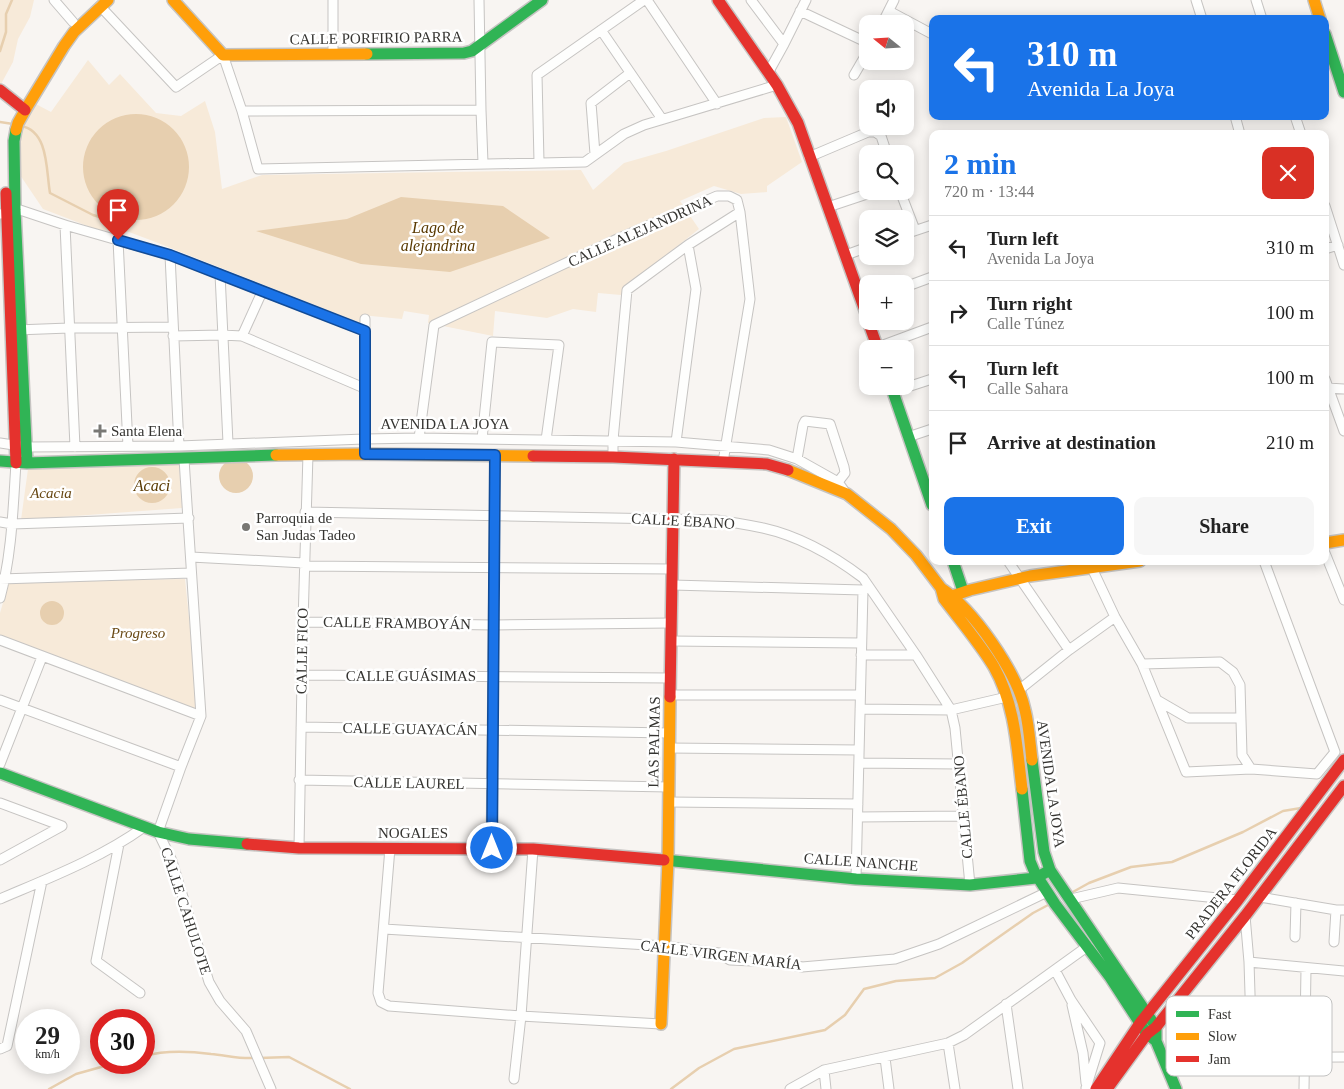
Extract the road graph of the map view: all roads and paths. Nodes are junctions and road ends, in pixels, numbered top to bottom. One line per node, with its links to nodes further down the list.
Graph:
1 (54, 0): 19 (street)
2 (173, 0): 27 (street)
3 (333, 0): 26 (street)
4 (479, 0): 23 (street)
5 (542, 0): 23 (street, CALLE PORFIRIO PARRA)
6 (645, 0): 20 (street); 35 (street)
7 (718, 0): 30 (street)
8 (751, 0): 24 (street)
9 (806, 0): 15 (street)
10 (1196, 0): 16 (street)
11 (1256, 0): 17 (street)
12 (1314, 0): 18 (street)
13 (102, 2): 19 (street); 27 (street); 36 (street)
14 (890, 4): 21 (street)
15 (800, 11): 22 (street); 24 (street)
16 (1201, 15)
17 (1261, 15)
18 (1319, 15)
19 (73, 22): 36 (street)
20 (602, 30): 29 (street); 43 (street)
21 (929, 32)
22 (859, 39)
23 (481, 44): 26 (street, CALLE PORFIRIO PARRA); 37 (street)
24 (784, 44): 30 (street)
25 (1329, 46): 33 (street)
26 (333, 54): 27 (street, CALLE PORFIRIO PARRA)
27 (223, 55): 38 (street)
28 (859, 66): 31 (street)
29 (630, 73): 39 (street); 41 (street)
30 (768, 73): 32 (street)
31 (854, 75)
32 (777, 85): 35 (street); 42 (street)
33 (1344, 90)
34 (1, 91): 36 (street)
35 (717, 104): 39 (street)
36 (22, 107): 48 (street)
37 (481, 110): 38 (street); 44 (street)
38 (242, 111): 44 (street)
39 (662, 120): 41 (street)
40 (884, 145): 42 (street)
41 (596, 154): 43 (street)
42 (809, 157): 47 (street)
43 (539, 162): 44 (street)
44 (483, 163)
45 (859, 197): 47 (street)
46 (903, 200): 53 (street)
47 (828, 207): 61 (street)
48 (7, 212): 51 (street); 62 (street); 69 (street)
49 (740, 212): 55 (street); 91 (street, CALLE ALEJANDRINA); 99 (street)
50 (1329, 218): 56 (street)
51 (65, 225): 54 (street); 73 (street)
52 (929, 226): 53 (street)
53 (915, 230)
54 (118, 240): 60 (street); 72 (street)
55 (688, 245): 95 (street); 96 (street)
56 (1338, 245): 57 (street); 59 (street)
57 (1329, 248)
58 (859, 250): 61 (street)
59 (1342, 254): 63 (street)
60 (170, 255): 64 (street); 71 (street)
61 (846, 255): 67 (street)
62 (4, 263): 69 (street)
63 (1344, 265)
64 (220, 274): 68 (street); 77 (street)
65 (929, 278): 66 (street)
66 (914, 284)
67 (859, 288)
68 (262, 292): 76 (street); 79 (street)
69 (10, 314): 75 (street)
70 (365, 319): 76 (street)
71 (172, 326): 72 (street); 78 (street)
72 (123, 327): 73 (street); 101 (street)
73 (69, 328): 75 (street); 103 (street)
74 (929, 328): 80 (street)
75 (16, 330): 100 (street)
76 (365, 331): 84 (street)
77 (222, 335): 78 (street); 79 (street); 98 (street)
78 (173, 336): 102 (street)
79 (242, 336): 84 (street)
80 (899, 340)
81 (929, 380): 82 (street)
82 (914, 383)
83 (1329, 385): 85 (street)
84 (364, 388): 92 (street)
85 (1344, 389)
86 (1329, 390): 89 (street)
87 (893, 395): 90 (street)
88 (929, 430): 90 (street)
89 (1344, 431)
90 (908, 437): 115 (street)
91 (419, 438): 92 (street, AVENIDA LA JOYA); 93 (street, AVENIDA LA JOYA)
92 (364, 439): 98 (street, AVENIDA LA JOYA); 105 (street)
93 (482, 439): 94 (street, AVENIDA LA JOYA); 94 (street)
94 (546, 440): 95 (street, AVENIDA LA JOYA)
95 (613, 440): 96 (street, AVENIDA LA JOYA); 107 (street)
96 (676, 442): 99 (street, AVENIDA LA JOYA)
97 (0, 443): 100 (street, AVENIDA LA JOYA)
98 (228, 443): 102 (street, AVENIDA LA JOYA)
99 (726, 445): 110 (street, AVENIDA LA JOYA); 112 (street)
100 (22, 446): 103 (street, AVENIDA LA JOYA); 113 (street)
101 (128, 446): 102 (street, AVENIDA LA JOYA); 103 (street, AVENIDA LA JOYA)
102 (179, 446)
103 (75, 447)
104 (308, 454): 105 (street, AVENIDA LA JOYA); 108 (street, AVENIDA LA JOYA); 117 (street, CALLE FICO)
105 (365, 454): 106 (street, AVENIDA LA JOYA)
106 (495, 455): 107 (street, AVENIDA LA JOYA); 118 (street)
107 (613, 457): 109 (street, AVENIDA LA JOYA)
108 (184, 459): 113 (street, AVENIDA LA JOYA); 119 (street, CALLE CAHULOTE)
109 (674, 459): 112 (street, AVENIDA LA JOYA); 120 (street, LAS PALMAS)
110 (797, 459): 114 (street, AVENIDA LA JOYA); 114 (street)
111 (0, 461): 113 (street, AVENIDA LA JOYA)
112 (723, 462): 116 (street, AVENIDA LA JOYA)
113 (22, 463): 122 (street)
114 (838, 482): 116 (street, AVENIDA LA JOYA)
115 (928, 482)
116 (847, 494): 140 (street, AVENIDA LA JOYA)
117 (305, 512): 118 (street, CALLE ÉBANO); 127 (street, CALLE FICO)
118 (494, 516): 120 (street, CALLE ÉBANO); 133 (street)
119 (189, 518): 122 (street); 125 (street, CALLE CAHULOTE)
120 (673, 518): 134 (street, LAS PALMAS); 139 (street, CALLE ÉBANO)
121 (0, 522): 122 (street)
122 (12, 524): 137 (street)
123 (1344, 540): 124 (street)
124 (1329, 542)
125 (191, 557): 127 (street); 135 (street, CALLE CAHULOTE)
126 (1329, 563): 142 (street)
127 (304, 564): 133 (street); 144 (street, CALLE FICO)
128 (953, 565): 140 (street)
129 (1011, 565): 136 (street)
130 (1085, 565): 136 (street)
131 (1090, 565): 143 (street)
132 (1265, 565): 179 (street)
133 (494, 569): 134 (street); 146 (street)
134 (672, 569): 138 (street, LAS PALMAS)
135 (191, 573): 137 (street); 167 (street, CALLE CAHULOTE)
136 (1019, 578): 140 (street); 150 (street)
137 (2, 579): 141 (street)
138 (672, 585): 139 (street); 145 (street, LAS PALMAS)
139 (866, 588): 149 (street); 152 (street, CALLE ÉBANO)
140 (950, 593): 158 (street, AVENIDA LA JOYA); 161 (street, AVENIDA LA JOYA)
141 (0, 598)
142 (1344, 600)
143 (1115, 617): 150 (street); 154 (street)
144 (303, 622): 146 (street, CALLE FRAMBOYÁN); 155 (street, CALLE FICO)
145 (671, 623): 146 (street, CALLE FRAMBOYÁN); 148 (street, LAS PALMAS)
146 (493, 624): 156 (street)
147 (0, 640): 153 (street)
148 (671, 641): 149 (street); 157 (street, LAS PALMAS)
149 (861, 643): 151 (street)
150 (1069, 650): 158 (street)
151 (861, 655): 152 (street); 160 (street)
152 (916, 655): 166 (street, CALLE ÉBANO)
153 (42, 657): 164 (street); 167 (street)
154 (1142, 664): 163 (street); 168 (street)
155 (302, 675): 156 (street, CALLE GUÁSIMAS); 169 (street, CALLE FICO)
156 (493, 676): 157 (street, CALLE GUÁSIMAS); 170 (street)
157 (670, 678): 159 (street, LAS PALMAS)
158 (1019, 690): 199 (street, AVENIDA LA JOYA)
159 (670, 695): 160 (street); 171 (street, LAS PALMAS)
160 (860, 695): 165 (street)
161 (1007, 697): 166 (street); 200 (street, AVENIDA LA JOYA)
162 (0, 700): 164 (street)
163 (1157, 700): 168 (street); 179 (street)
164 (22, 709): 176 (street); 178 (street)
165 (860, 709): 166 (street); 173 (street)
166 (951, 710): 177 (street, CALLE ÉBANO)
167 (201, 716): 178 (street, CALLE CAHULOTE)
168 (1240, 718): 179 (street)
169 (301, 727): 170 (street, CALLE GUAYACÁN); 181 (street, CALLE FICO)
170 (493, 731): 171 (street, CALLE GUAYACÁN); 182 (street)
171 (670, 733): 172 (street, LAS PALMAS)
172 (669, 748): 173 (street); 184 (street, LAS PALMAS)
173 (859, 750): 175 (street)
174 (1344, 760): 208 (street, PRADERA FLORIDA)
175 (859, 763): 177 (street); 187 (street)
176 (0, 764)
177 (958, 764): 188 (street, CALLE ÉBANO)
178 (181, 767): 191 (street, CALLE CAHULOTE)
179 (1251, 769)
180 (0, 773): 190 (street, NOGALES)
181 (300, 780): 182 (street, CALLE LAUREL); 193 (street, CALLE FICO)
182 (492, 785): 184 (street, CALLE LAUREL); 195 (street)
183 (1344, 786): 205 (street, PRADERA FLORIDA)
184 (669, 787): 185 (street, LAS PALMAS)
185 (668, 802): 187 (street); 198 (street, LAS PALMAS)
186 (0, 803): 197 (street)
187 (858, 804): 189 (street)
188 (963, 816): 189 (street); 203 (street, CALLE ÉBANO)
189 (858, 817): 201 (street)
190 (144, 827): 191 (street, NOGALES); 192 (street)
191 (158, 832): 193 (street, NOGALES); 244 (street, CALLE CAHULOTE)
192 (119, 844): 202 (street); 222 (street)
193 (299, 848): 194 (street, NOGALES)
194 (390, 848): 195 (street, NOGALES); 212 (street)
195 (492, 848): 196 (street, NOGALES)
196 (533, 850): 198 (street, NOGALES); 214 (street)
197 (0, 860)
198 (668, 860): 201 (street, CALLE NANCHE); 216 (street, LAS PALMAS)
199 (1050, 870): 200 (street, CALLE NANCHE); 204 (street, AVENIDA LA JOYA)
200 (1036, 878): 203 (street, CALLE NANCHE); 207 (street, AVENIDA LA JOYA)
201 (856, 879): 203 (street, CALLE NANCHE)
202 (42, 881): 206 (street); 235 (street)
203 (970, 885)
204 (1069, 896): 208 (street); 228 (street, AVENIDA LA JOYA)
205 (1260, 897): 209 (street); 211 (street, PRADERA FLORIDA)
206 (0, 899)
207 (1050, 899): 216 (street, CALLE VIRGEN MARÍA); 217 (street, AVENIDA LA JOYA)
208 (1238, 900): 228 (street, PRADERA FLORIDA)
209 (1296, 902): 210 (street); 213 (street)
210 (1340, 910): 215 (street)
211 (1245, 916): 218 (street); 223 (street, PRADERA FLORIDA)
212 (384, 929): 214 (street, CALLE VIRGEN MARÍA); 229 (street)
213 (1294, 936)
214 (526, 938): 216 (street, CALLE VIRGEN MARÍA); 229 (street)
215 (1334, 942)
216 (664, 946): 232 (street, LAS PALMAS)
217 (1088, 946): 220 (street); 231 (street, AVENIDA LA JOYA)
218 (1249, 962): 219 (street); 224 (street)
219 (1306, 969): 221 (street); 225 (street)
220 (1055, 970): 226 (street); 227 (street)
221 (1344, 971)
222 (140, 993)
223 (1183, 996)
224 (1250, 996)
225 (1305, 996)
226 (1071, 1000): 250 (street); 250 (street)
227 (1006, 1004): 234 (street); 249 (street)
228 (1148, 1013): 231 (street, PRADERA FLORIDA); 233 (street, AVENIDA LA JOYA)
229 (521, 1016): 232 (street); 243 (street)
230 (1166, 1017): 233 (street, PRADERA FLORIDA)
231 (1140, 1023): 233 (street, AVENIDA LA JOYA); 250 (street, PRADERA FLORIDA)
232 (661, 1024)
233 (1153, 1034): 237 (street, AVENIDA LA JOYA); 251 (street, PRADERA FLORIDA)
234 (948, 1043): 236 (street); 248 (street)
235 (0, 1050)
236 (885, 1058): 240 (street); 247 (street)
237 (1163, 1058): 238 (street); 239 (street, AVENIDA LA JOYA)
238 (1166, 1058)
239 (1166, 1065)
240 (824, 1070): 245 (street); 246 (street)
241 (1171, 1076): 252 (street, AVENIDA LA JOYA)
242 (1304, 1076): 253 (street)
243 (514, 1079)
244 (269, 1084)
245 (790, 1089)
246 (826, 1089)
247 (889, 1089)
248 (955, 1089)
249 (1018, 1089)
250 (1091, 1089)
251 (1107, 1089)
252 (1176, 1089)
253 (1304, 1089)

